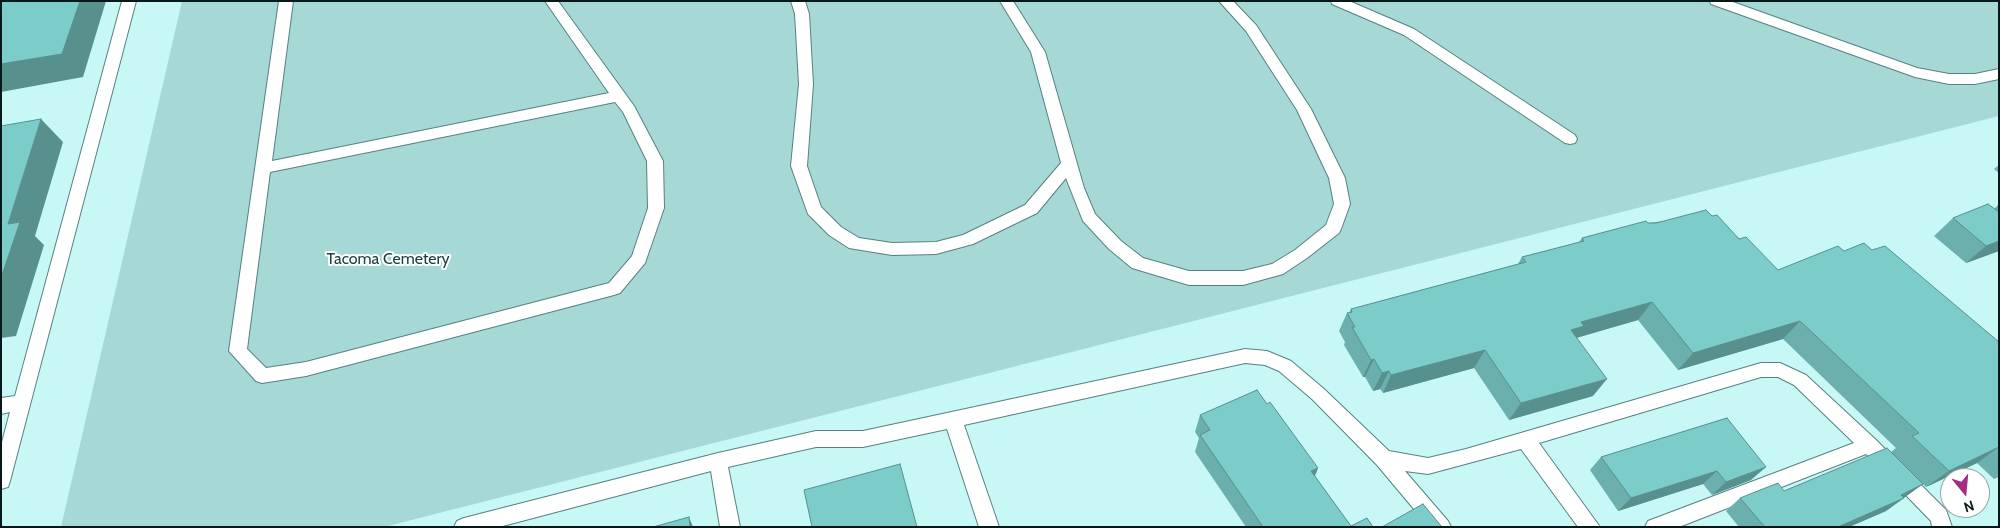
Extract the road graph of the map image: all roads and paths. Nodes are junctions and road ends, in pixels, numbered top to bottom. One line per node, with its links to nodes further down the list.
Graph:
1 (129, 1): 14 (lane)
2 (286, 1): 13 (lane)
3 (551, 1): 10 (lane)
4 (798, 1): 12 (lane)
5 (1006, 1): 12 (lane)
6 (1225, 1): 12 (lane)
7 (1337, 1): 11 (lane)
8 (1716, 1): 9 (lane)
9 (1999, 74)
10 (618, 96): 13 (lane); 13 (lane)
11 (1570, 139)
12 (1069, 164)
13 (263, 168)
14 (21, 402): 15 (lane); 21 (lane)
15 (1, 406)
16 (953, 419): 19 (lane); 20 (lane); 24 (lane)
17 (1525, 439): 18 (lane); 19 (lane); 26 (lane)
18 (1869, 445): 27 (lane); 28 (lane)
19 (1384, 458): 25 (lane)
20 (718, 461): 22 (lane); 23 (lane)
21 (1, 481)
22 (464, 527)
23 (730, 527)
24 (989, 527)
25 (1441, 527)
26 (1590, 527)
27 (1655, 527)
28 (1942, 527)

